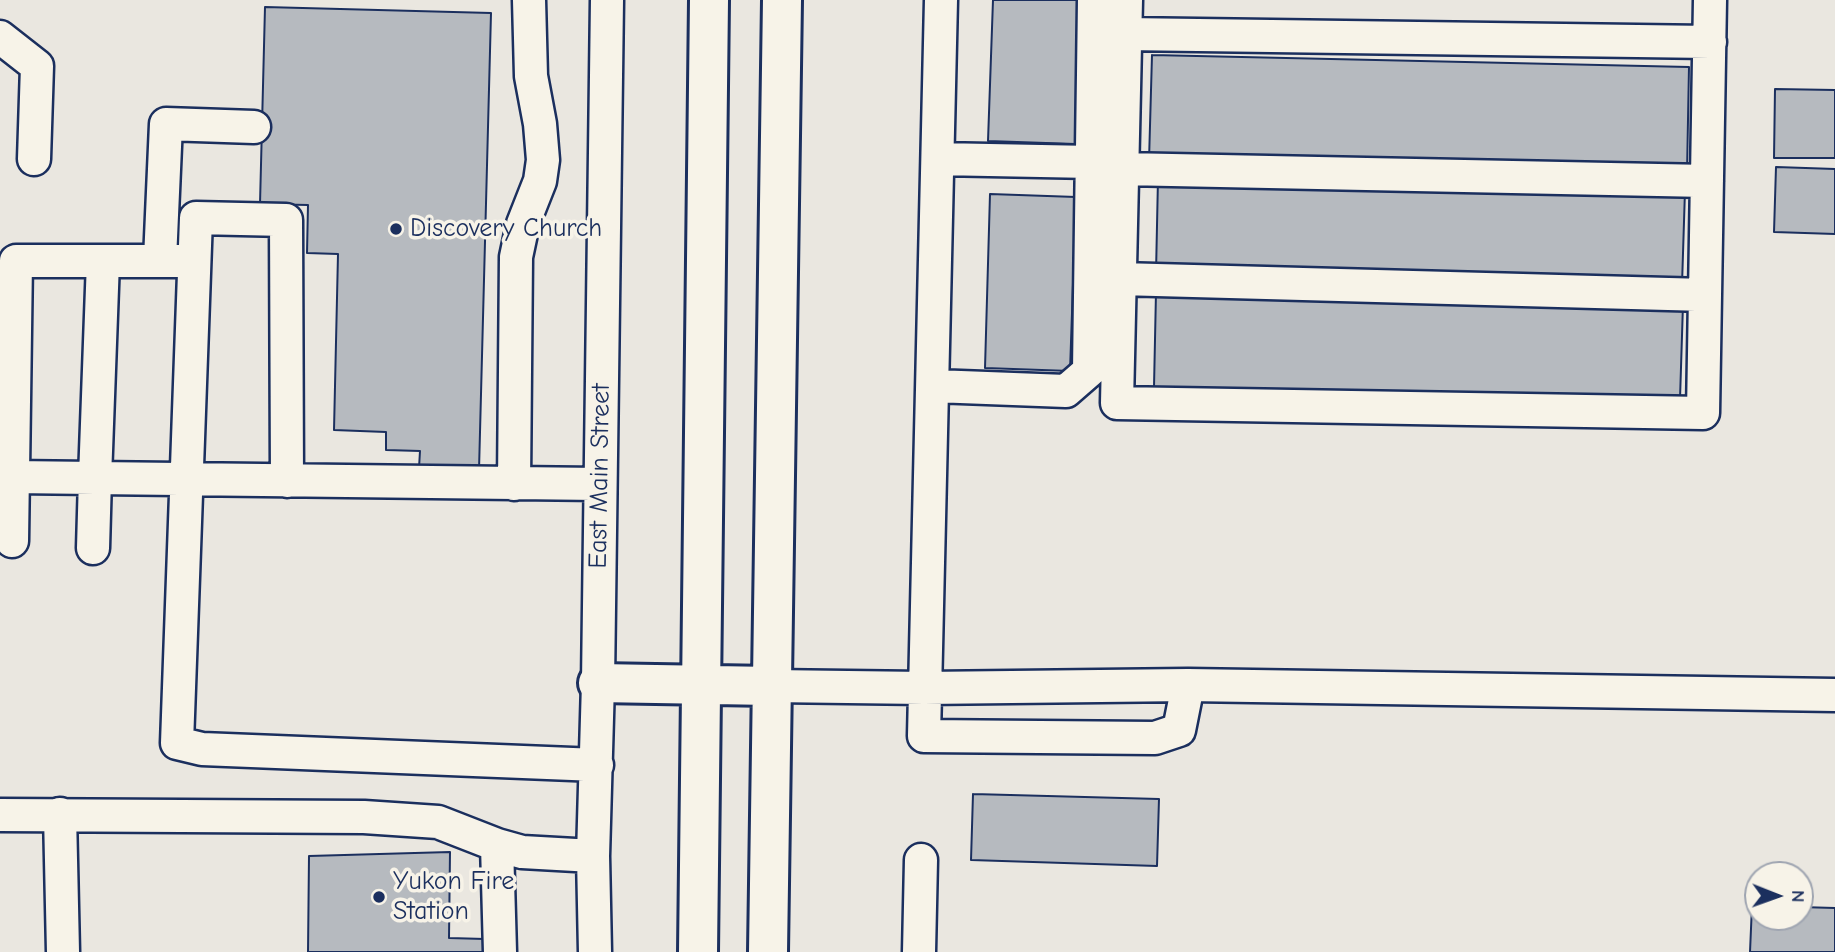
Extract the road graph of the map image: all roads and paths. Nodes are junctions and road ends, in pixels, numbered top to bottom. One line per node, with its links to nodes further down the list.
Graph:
1 (529, 0): 28 (street)
2 (607, 0): 29 (street, East Main Street)
3 (709, 0): 33 (highway)
4 (782, 0): 35 (highway)
5 (941, 0): 14 (street)
6 (1094, 0): 15 (street)
7 (1126, 0): 9 (street)
8 (1710, 0): 11 (street)
9 (1125, 34): 11 (street); 16 (street)
10 (0, 37): 13 (street)
11 (1710, 41): 17 (street)
12 (254, 127): 18 (street)
13 (34, 159)
14 (938, 159): 15 (street); 23 (street)
15 (1092, 162): 23 (street)
16 (1122, 169): 17 (street); 21 (street)
17 (1707, 181): 22 (street)
18 (160, 260): 19 (street); 20 (street)
19 (103, 261): 24 (street); 25 (street)
20 (194, 261): 26 (street); 27 (street)
21 (1120, 279): 22 (street); 22 (street)
22 (1705, 295)
23 (934, 386): 36 (street)
24 (13, 477): 25 (street); 30 (street)
25 (95, 478): 26 (street); 31 (street)
26 (186, 480): 27 (street); 38 (street)
27 (287, 481): 28 (street)
28 (514, 484): 29 (street)
29 (599, 484): 32 (street, East Main Street)
30 (12, 541)
31 (93, 548)
32 (598, 683): 33 (highway); 38 (street, East Main Street)
33 (703, 685): 35 (highway); 47 (highway)
34 (1188, 685): 36 (street); 36 (street); 37 (street)
35 (771, 686): 36 (street); 48 (highway)
36 (924, 688)
37 (1835, 695)
38 (597, 765): 42 (street, East Main Street)
39 (60, 814): 40 (street); 41 (street); 44 (street)
40 (0, 815)
41 (497, 845): 42 (street); 45 (street)
42 (593, 856): 46 (street, East Main Street)
43 (921, 860): 49 (street)
44 (63, 952)
45 (500, 952)
46 (594, 952)
47 (698, 952)
48 (768, 952)
49 (919, 952)

